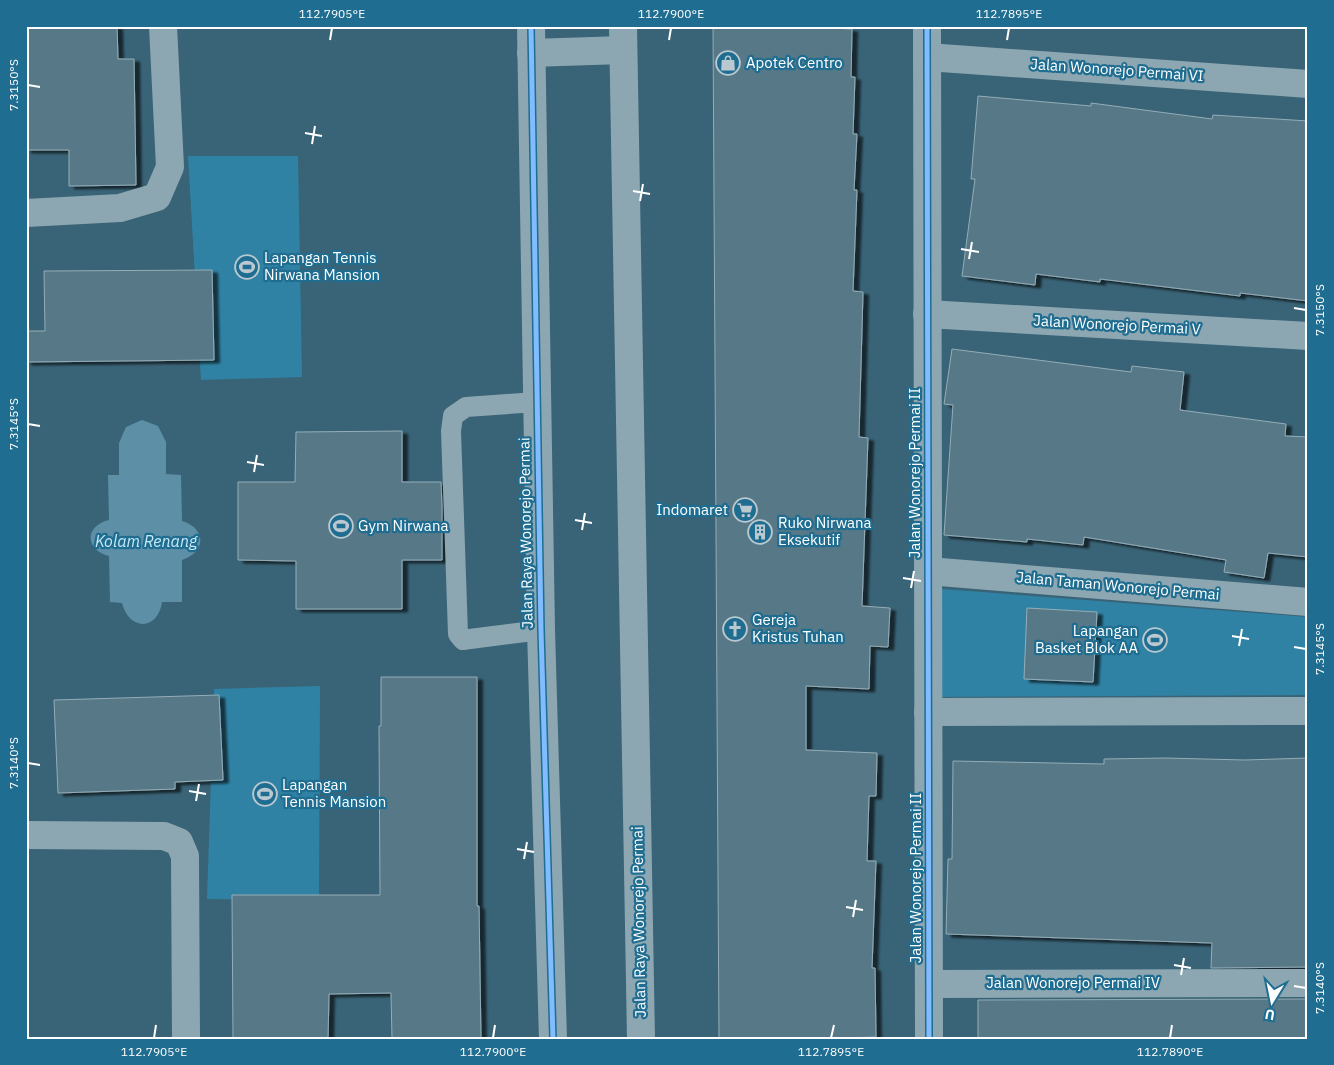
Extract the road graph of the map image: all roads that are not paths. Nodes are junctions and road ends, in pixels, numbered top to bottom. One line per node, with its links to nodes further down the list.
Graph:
1 (163, 26): 7 (street)
2 (927, 26): 5 (street, Jalan Wonorejo Permai II)
3 (623, 38): 4 (street); 21 (street, Jalan Raya Wonorejo Permai)
4 (531, 39): 10 (street, Jalan Raya Wonorejo Permai)
5 (927, 57): 6 (street, Jalan Wonorejo Permai VI); 8 (street, Jalan Wonorejo Permai II)
6 (1308, 84)
7 (26, 213)
8 (927, 314): 9 (street, Jalan Wonorejo Permai V); 11 (street, Jalan Wonorejo Permai II)
9 (1308, 336)
10 (536, 402): 13 (street, Jalan Raya Wonorejo Permai); 13 (lane)
11 (928, 571): 12 (street, Jalan Taman Wonorejo Permai); 15 (street, Jalan Wonorejo Permai II)
12 (1308, 602)
13 (541, 630): 20 (street, Jalan Raya Wonorejo Permai)
14 (1308, 711): 15 (street)
15 (928, 712): 18 (street, Jalan Wonorejo Permai II)
16 (26, 835): 19 (street)
17 (1308, 983): 18 (street, Jalan Wonorejo Permai IV)
18 (929, 984): 22 (street, Jalan Wonorejo Permai II)
19 (186, 1039)
20 (553, 1039)
21 (641, 1039)
22 (929, 1039)

